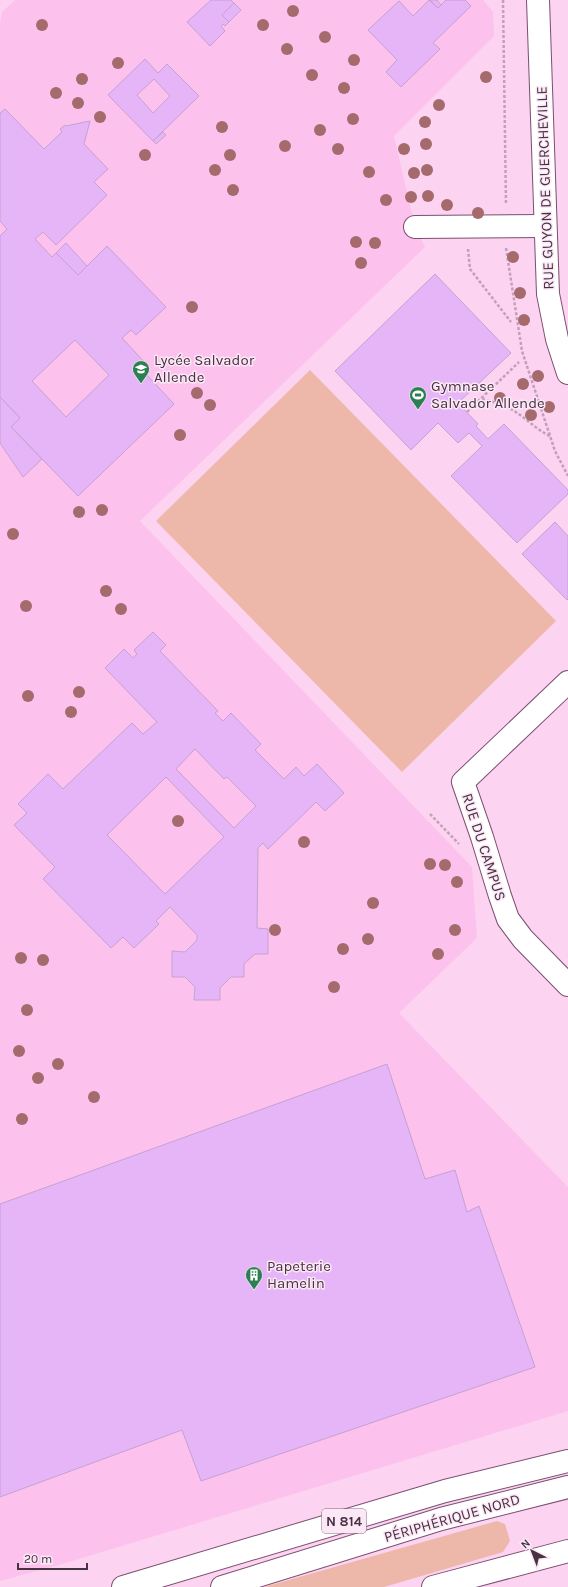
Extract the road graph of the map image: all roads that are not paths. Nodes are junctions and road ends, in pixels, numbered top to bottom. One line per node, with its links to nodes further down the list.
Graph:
1 (538, 0): 2 (main road, RUE GUYON DE GUERCHEVILLE)
2 (545, 226): 3 (main road); 4 (main road, RUE GUYON DE GUERCHEVILLE)
3 (414, 227)
4 (562, 338): 5 (main road, RUE GUYON DE GUERCHEVILLE)
5 (568, 373)
6 (568, 682): 7 (main road, RUE DU CAMPUS)
7 (568, 985)
8 (568, 1461): 11 (main road, N 814)
9 (568, 1486): 12 (main road, PÉRIPHÉRIQUE NORD / N 814)
10 (568, 1551): 13 (main road)
11 (123, 1587)
12 (222, 1587)
13 (433, 1587)

